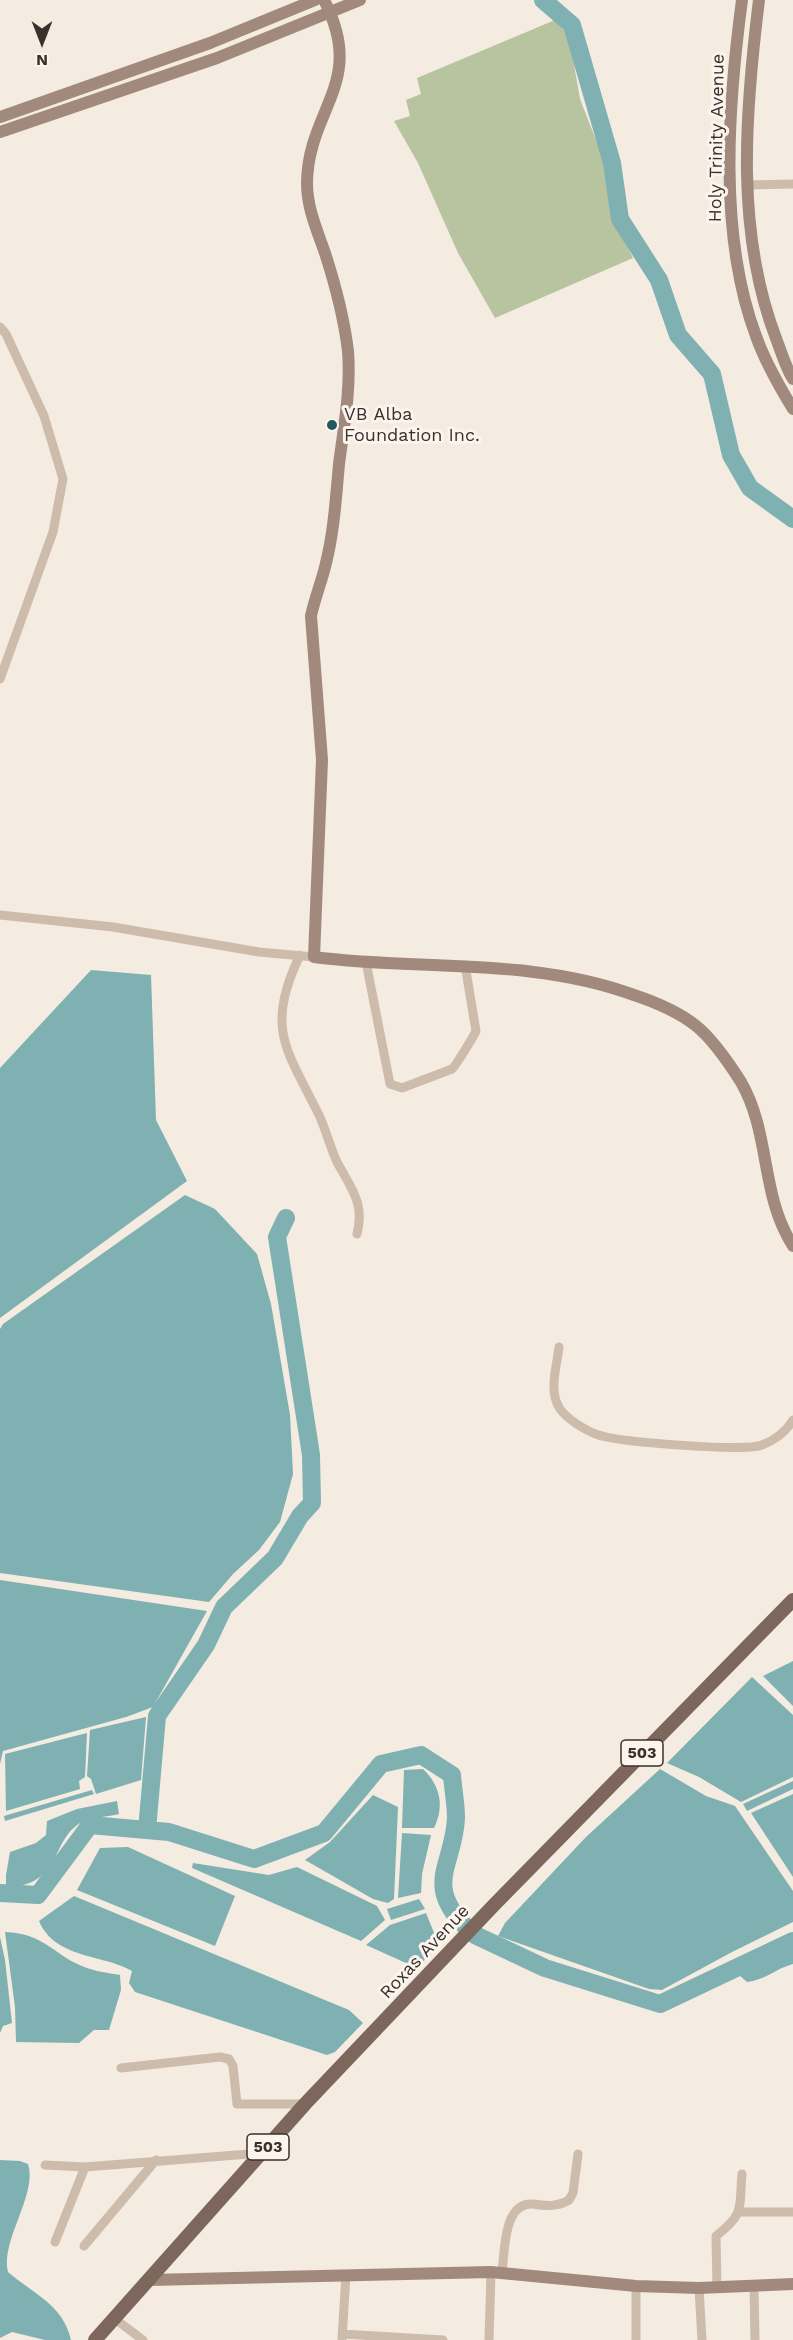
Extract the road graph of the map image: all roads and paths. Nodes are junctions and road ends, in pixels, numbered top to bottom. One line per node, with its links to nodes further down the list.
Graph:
1 (315, 0): 7 (street)
2 (324, 0): 6 (street)
3 (360, 0): 6 (street)
4 (742, 0): 13 (street, Holy Trinity Avenue)
5 (759, 0): 10 (street, Holy Trinity Avenue)
6 (331, 13): 8 (street); 17 (street)
7 (0, 117)
8 (0, 132)
9 (793, 184): 10 (street)
10 (747, 185): 12 (street, Holy Trinity Avenue)
11 (0, 327): 14 (street)
12 (793, 379)
13 (793, 409)
14 (0, 679)
15 (0, 915): 16 (street)
16 (300, 955): 17 (street); 20 (street)
17 (314, 957): 18 (street)
18 (366, 962): 19 (street); 19 (street)
19 (465, 965): 21 (street)
20 (357, 1234)
21 (793, 1246)
22 (559, 1347): 23 (street)
23 (793, 1420)
24 (793, 1600): 26 (main road, Roxas Avenue / 503)
25 (121, 2068): 26 (street)
26 (306, 2104): 27 (main road, Roxas Avenue / 503)
27 (262, 2153): 29 (street); 39 (main road, Roxas Avenue / 503)
28 (578, 2154): 37 (street)
29 (156, 2160): 31 (street); 36 (street)
30 (45, 2164): 31 (street)
31 (85, 2167): 35 (street)
32 (742, 2174): 33 (street)
33 (739, 2212): 34 (street); 44 (street)
34 (793, 2212)
35 (55, 2242)
36 (84, 2246)
37 (496, 2272): 38 (street); 41 (street); 50 (street)
38 (346, 2275): 39 (street); 46 (street)
39 (150, 2280): 45 (main road, Roxas Avenue / 503)
40 (793, 2284): 42 (street)
41 (636, 2286): 43 (street); 51 (street)
42 (754, 2286): 44 (street); 53 (street)
43 (699, 2288): 44 (street); 52 (street)
44 (717, 2288)
45 (115, 2319): 47 (main road, Roxas Avenue / 503); 48 (street)
46 (342, 2337): 49 (street)
47 (95, 2340)
48 (143, 2340)
49 (443, 2340)
50 (489, 2340)
51 (636, 2340)
52 (702, 2340)
53 (755, 2340)

